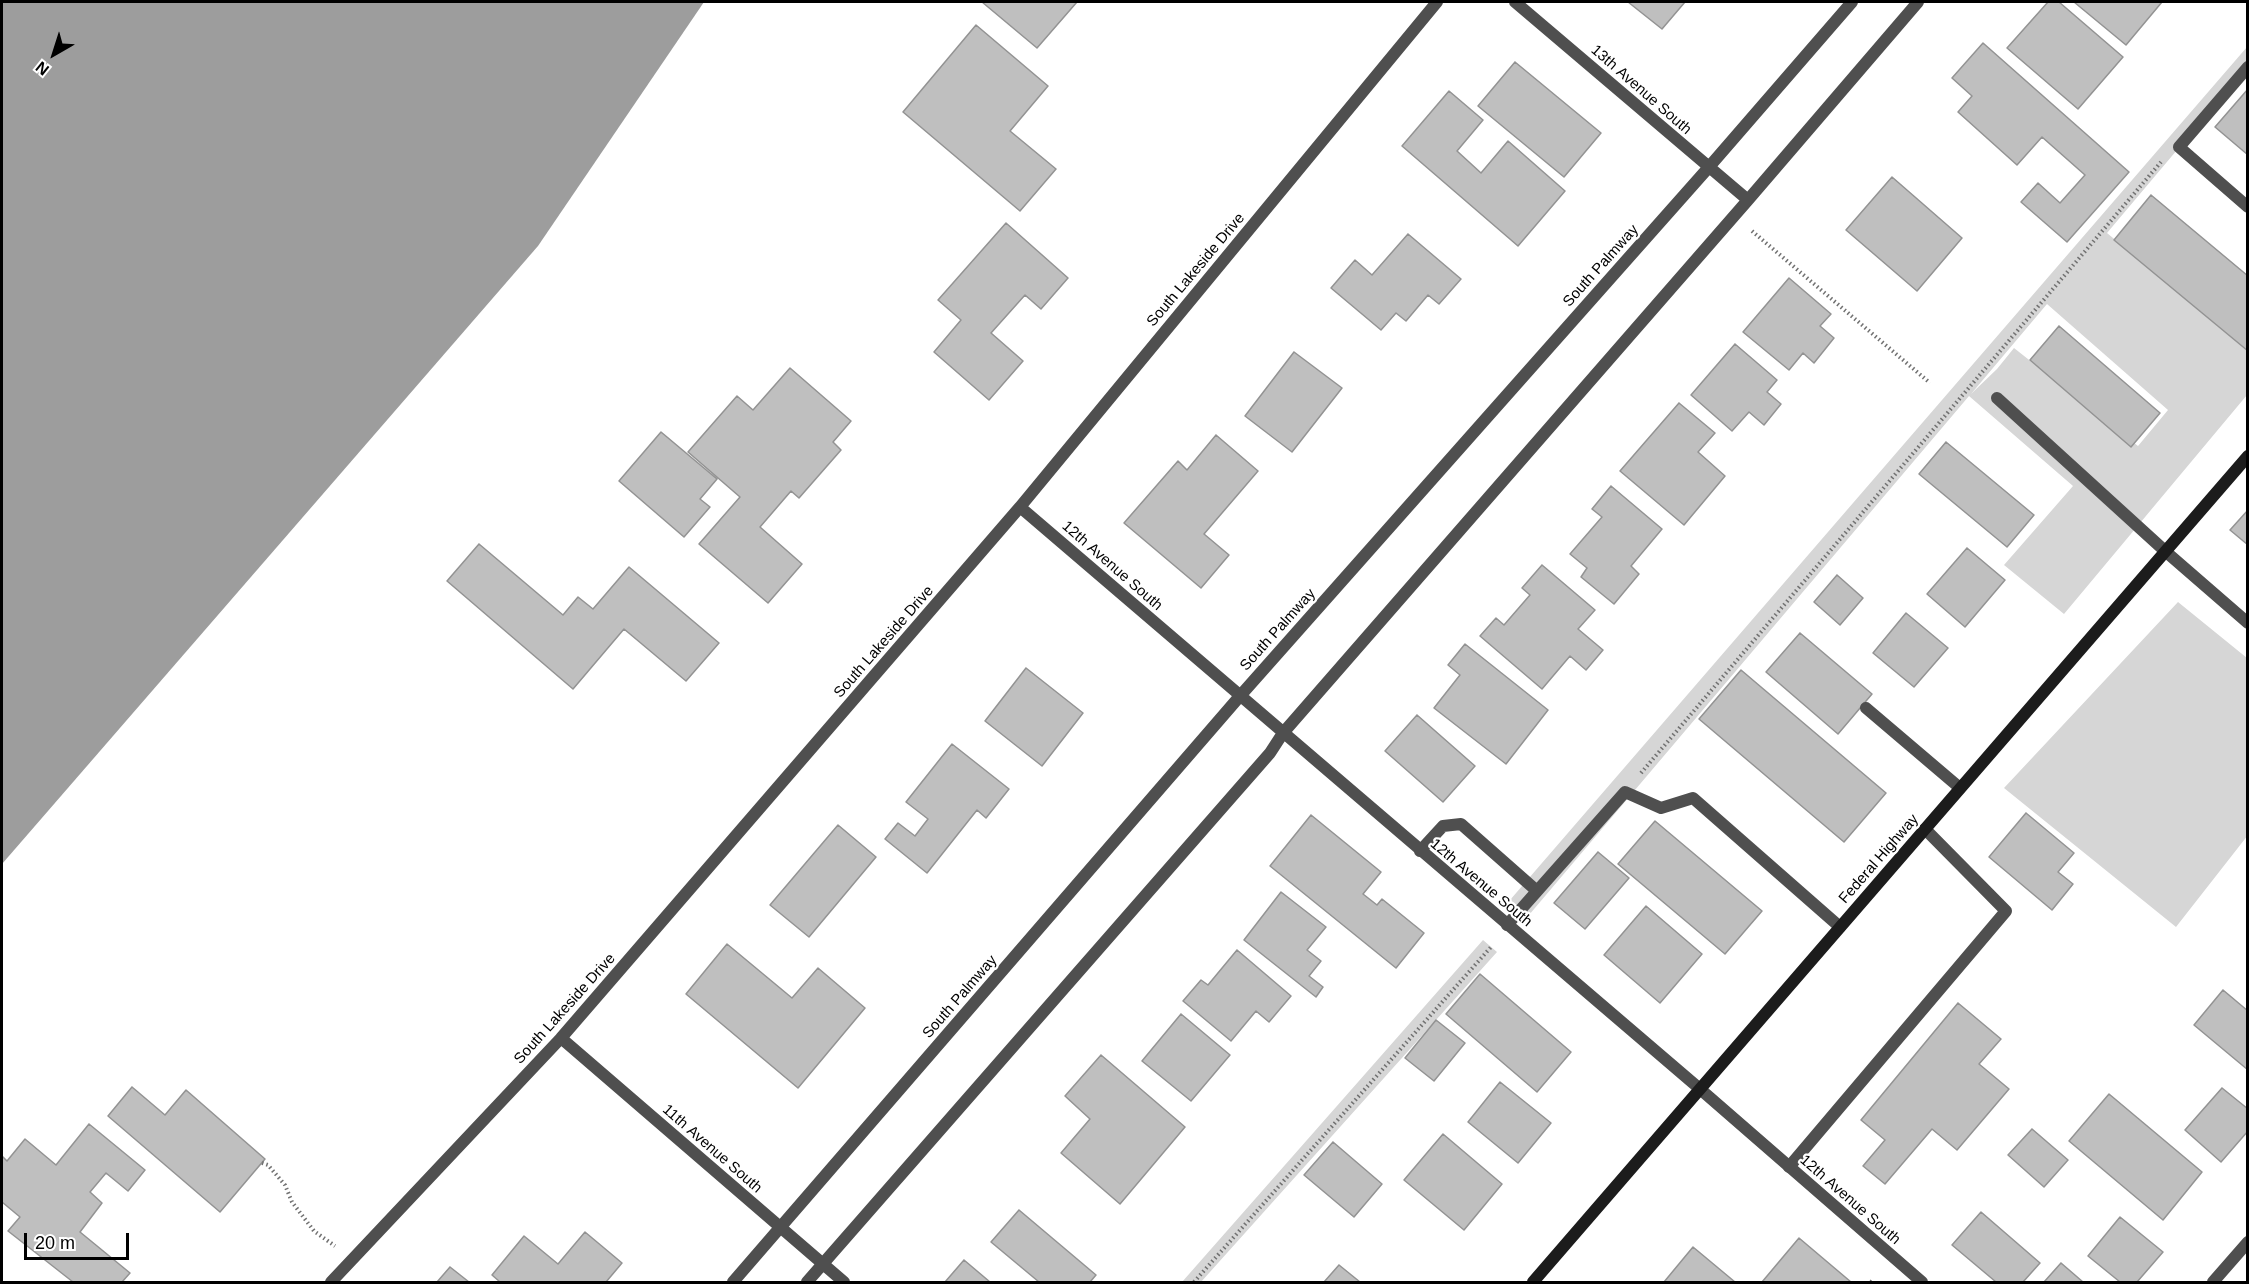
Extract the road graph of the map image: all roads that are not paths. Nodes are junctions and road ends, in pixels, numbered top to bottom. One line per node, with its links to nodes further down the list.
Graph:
1 (1437, 2): 11 (street, South Lakeside Drive)
2 (1515, 2): 6 (street, 13th Avenue South)
3 (1852, 2): 6 (street, South Palmway)
4 (1918, 2): 7 (street)
5 (2247, 67): 8 (street)
6 (1709, 167): 7 (street, 13th Avenue South); 14 (street, South Palmway)
7 (1748, 200): 16 (street)
8 (2247, 207)
9 (1997, 398): 12 (street)
10 (2247, 456): 12 (main road, Federal Highway)
11 (1020, 507): 14 (street, 12th Avenue South); 23 (street, South Lakeside Drive)
12 (2165, 551): 13 (street); 17 (main road, Federal Highway)
13 (2247, 623)
14 (1240, 696): 16 (street, 12th Avenue South); 26 (street, South Palmway)
15 (1866, 708): 17 (street)
16 (1283, 734): 19 (street, 12th Avenue South); 28 (street)
17 (1959, 788): 18 (main road, Federal Highway)
18 (1925, 829): 22 (main road, Federal Highway); 25 (street)
19 (1420, 851): 20 (street); 21 (street, 12th Avenue South)
20 (1538, 891): 21 (street); 22 (street)
21 (1507, 925): 24 (street, 12th Avenue South)
22 (1840, 927): 24 (main road, Federal Highway)
23 (561, 1038): 26 (street, 11th Avenue South); 29 (street, South Lakeside Drive)
24 (1700, 1089): 25 (street, 12th Avenue South); 33 (main road, Federal Highway)
25 (1789, 1167): 34 (street, 12th Avenue South)
26 (781, 1227): 28 (street, 11th Avenue South); 30 (street, South Palmway)
27 (2247, 1242): 35 (street)
28 (823, 1264): 31 (street); 32 (street, 11th Avenue South)
29 (332, 1282)
30 (733, 1282)
31 (807, 1282)
32 (844, 1282)
33 (1533, 1282)
34 (1922, 1282)
35 (2213, 1282)

